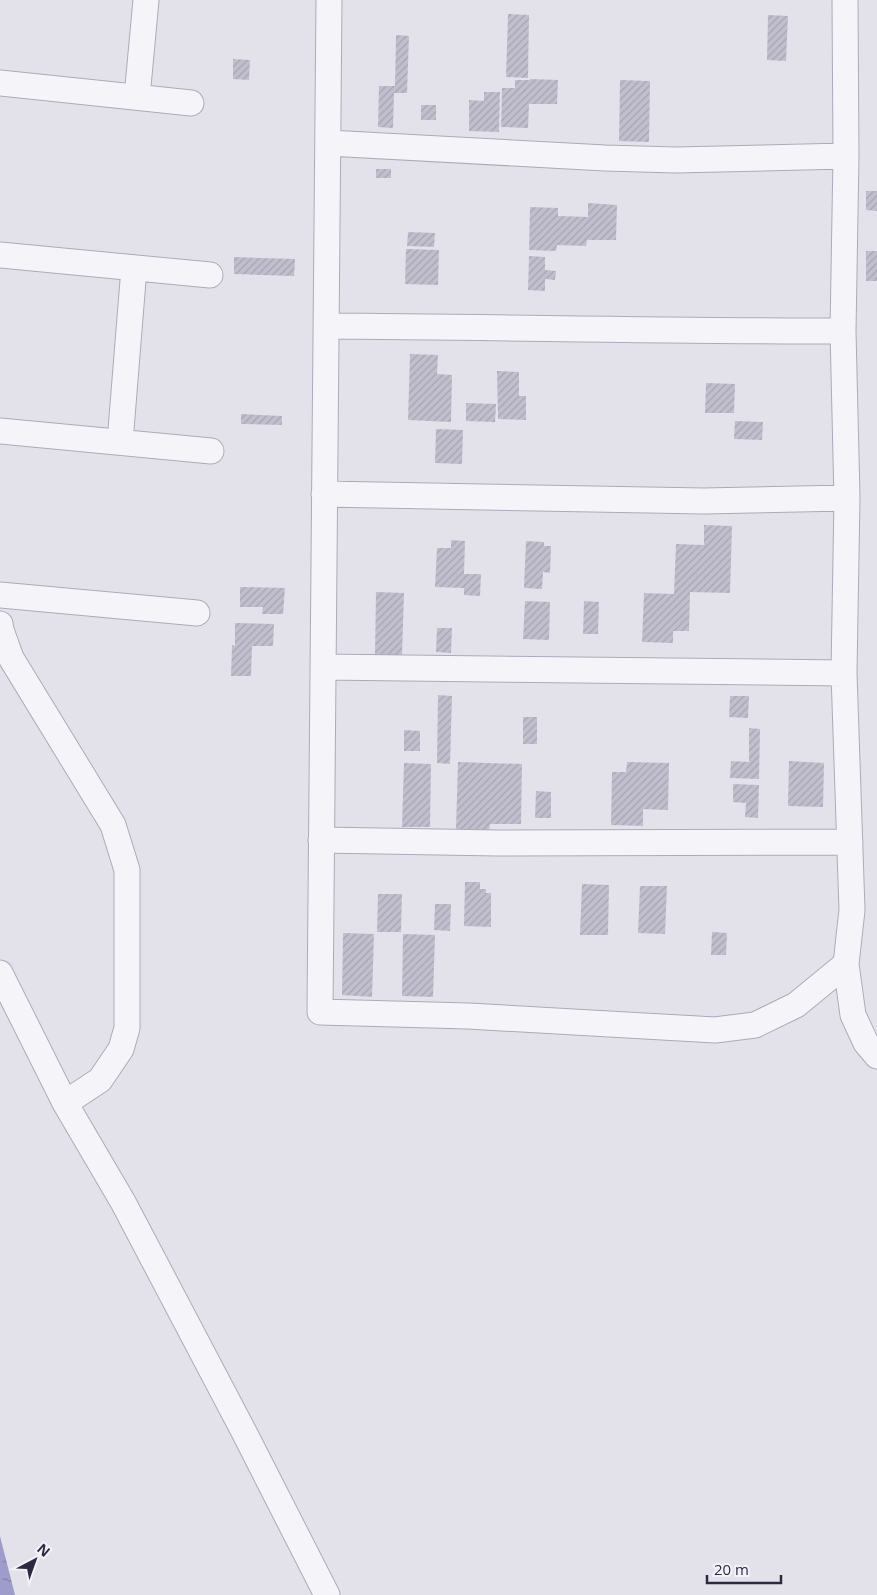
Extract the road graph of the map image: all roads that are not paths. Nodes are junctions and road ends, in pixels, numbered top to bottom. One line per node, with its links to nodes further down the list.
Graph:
1 (146, 0): 5 (street)
2 (329, 0): 7 (street)
3 (845, 0): 8 (street)
4 (0, 83): 5 (street)
5 (137, 98): 6 (street)
6 (191, 103)
7 (328, 143): 8 (street); 12 (street)
8 (846, 156): 13 (street)
9 (0, 255): 10 (street)
10 (134, 268): 11 (street); 15 (street)
11 (210, 275)
12 (326, 326): 13 (street); 17 (street)
13 (843, 331): 18 (street)
14 (0, 430): 15 (street)
15 (120, 442): 16 (street)
16 (211, 451)
17 (324, 494): 18 (street); 22 (street)
18 (847, 498): 23 (street)
19 (0, 595): 20 (street)
20 (197, 612)
21 (0, 624): 29 (street)
22 (323, 667): 23 (street); 24 (street)
23 (844, 673): 25 (street)
24 (321, 840): 25 (street); 26 (street)
25 (850, 842): 26 (street)
26 (846, 964): 28 (street)
27 (0, 973): 29 (street)
28 (877, 1056)
29 (65, 1103): 30 (street)
30 (327, 1595)

